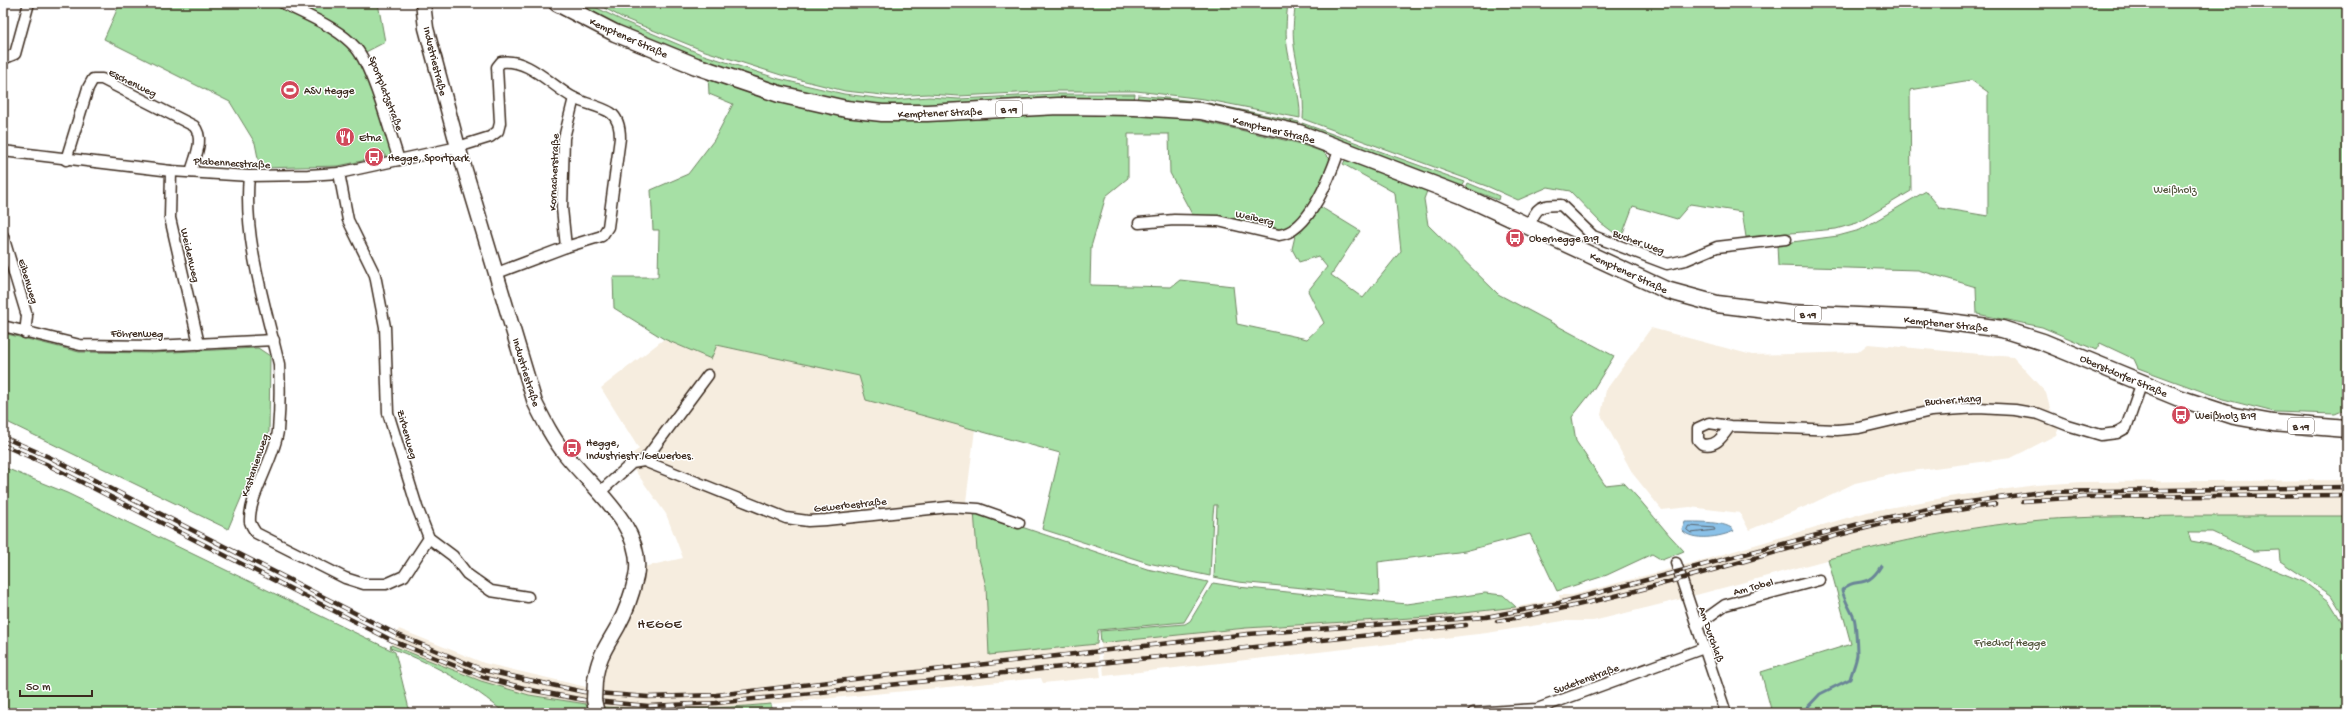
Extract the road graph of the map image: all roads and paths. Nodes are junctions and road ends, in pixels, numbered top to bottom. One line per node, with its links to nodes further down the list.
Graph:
1 (29, 3): 5 (street)
2 (283, 3): 11 (street, Sportplatzstraße)
3 (423, 3): 7 (street, Industriestraße)
4 (557, 3): 8 (main road, Kemptener Straße / B 19)
5 (3, 59)
6 (574, 98): 7 (street, Plabennecstraße); 20 (street, Kornacherstraße); 20 (street)
7 (458, 147): 11 (street, Plabennecstraße); 21 (street, Industriestraße)
8 (1340, 148): 16 (street, Weiberg); 17 (main road, Kemptener Straße / B 19)
9 (3, 151): 10 (street, Plabennecstraße)
10 (66, 160): 12 (street, Plabennecstraße); 13 (street, Eschenweg)
11 (399, 160): 14 (street, Plabennecstraße)
12 (171, 171): 13 (street, Plabennecstraße); 26 (street, Weidenweg)
13 (191, 172): 15 (street, Plabennecstraße)
14 (339, 173): 15 (street, Plabennecstraße); 34 (street, Zirbenweg)
15 (249, 176): 24 (street, Kastanienweg)
16 (1139, 223)
17 (1529, 226): 19 (street, Bucher Weg); 25 (main road, Kemptener Straße / B 19)
18 (3, 236): 23 (street, Eibenweg)
19 (1786, 239)
20 (566, 247): 21 (street)
21 (496, 274): 32 (street, Industriestraße)
22 (3, 326): 23 (street, Föhrenweg)
23 (25, 333): 26 (street, Föhrenweg)
24 (274, 340): 26 (street, Föhrenweg); 34 (street, Kastanienweg)
25 (2043, 342): 28 (main road, Oberstdorfer Straße / B 19)
26 (199, 344)
27 (708, 374): 31 (street)
28 (2142, 382): 29 (street, Bucher Hang); 30 (main road, Oberstdorfer Straße / B 19)
29 (1730, 426)
30 (2347, 429)
31 (644, 460): 32 (street); 33 (street, Gewerbestraße)
32 (599, 493): 41 (street, Industriestraße, bridge)
33 (1019, 523)
34 (429, 538): 37 (street)
35 (1676, 563): 38 (street, Am Durchlaß)
36 (1819, 580): 38 (street, Am Tobel)
37 (528, 597)
38 (1697, 625): 39 (street, Am Durchlaß)
39 (1704, 648): 40 (street, Sudetenstraße); 43 (street, Am Durchlaß)
40 (1539, 711): 42 (street, Sudetenstraße)
41 (597, 713)
42 (1473, 713)
43 (1726, 713)

